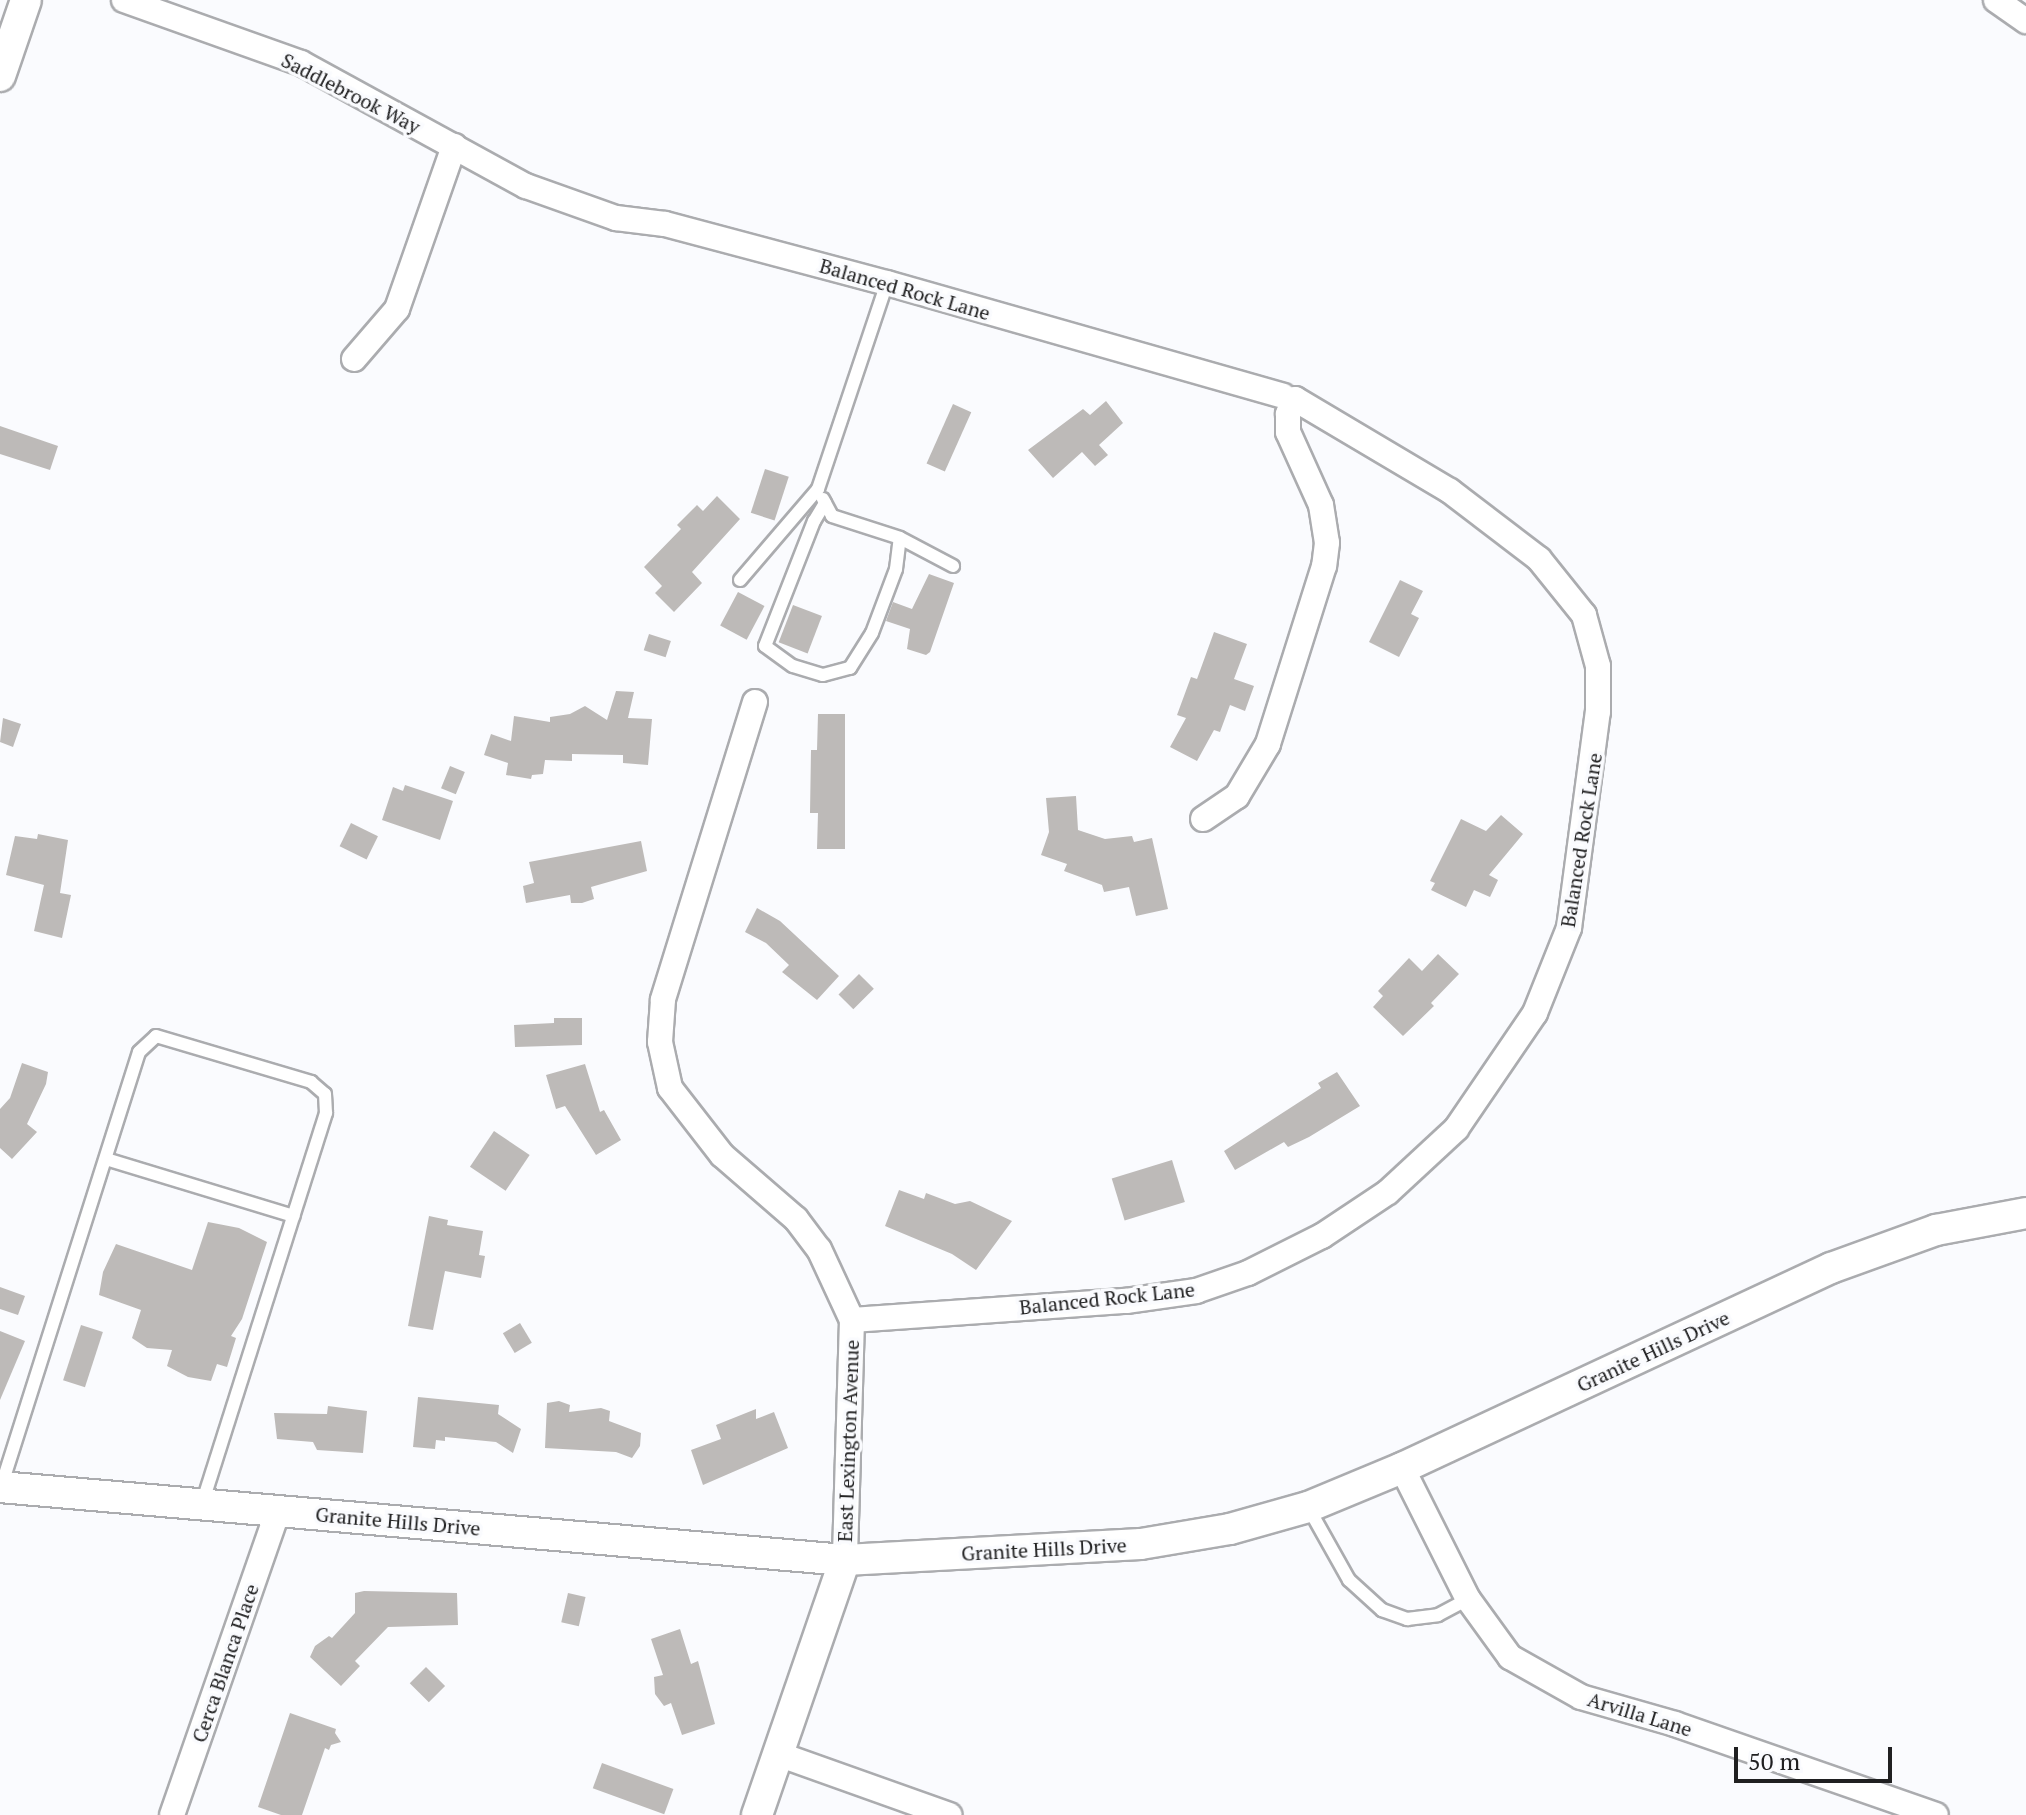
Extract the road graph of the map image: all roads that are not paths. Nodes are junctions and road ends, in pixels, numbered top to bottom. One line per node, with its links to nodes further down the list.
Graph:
1 (26, 0): 5 (street)
2 (124, 0): 6 (street, Saddlebrook Way)
3 (1996, 0): 4 (street)
4 (2026, 21)
5 (0, 76)
6 (454, 146): 7 (street, Saddlebrook Way); 9 (street)
7 (526, 186): 8 (street, Balanced Rock Lane)
8 (887, 283): 10 (street, Balanced Rock Lane); 11 (lane)
9 (354, 359)
10 (1289, 398): 17 (street); 21 (street, Balanced Rock Lane)
11 (818, 489): 12 (lane); 15 (lane)
12 (825, 503): 13 (lane); 13 (lane)
13 (900, 538): 14 (lane)
14 (953, 566)
15 (740, 580)
16 (755, 702): 21 (street, East Lexington Avenue)
17 (1203, 819)
18 (106, 1159): 20 (lane); 20 (lane); 23 (lane)
19 (2026, 1213): 22 (street, Granite Hills Drive)
20 (294, 1216): 24 (lane)
21 (852, 1320): 27 (street, East Lexington Avenue)
22 (1402, 1468): 25 (street, Granite Hills Drive); 28 (street, Arvilla Lane)
23 (1, 1487): 24 (street, Granite Hills Drive)
24 (202, 1503): 26 (street, Granite Hills Drive)
25 (1308, 1507): 27 (street, Granite Hills Drive); 28 (lane)
26 (278, 1510): 27 (street, Granite Hills Drive); 30 (street, Cerca Blanca Place)
27 (845, 1560): 29 (street, East Lexington Avenue)
28 (1468, 1599): 33 (street, Arvilla Lane)
29 (778, 1754): 31 (street, East Lexington Avenue); 32 (street)
30 (172, 1815)
31 (757, 1815)
32 (949, 1815)
33 (1936, 1815)

